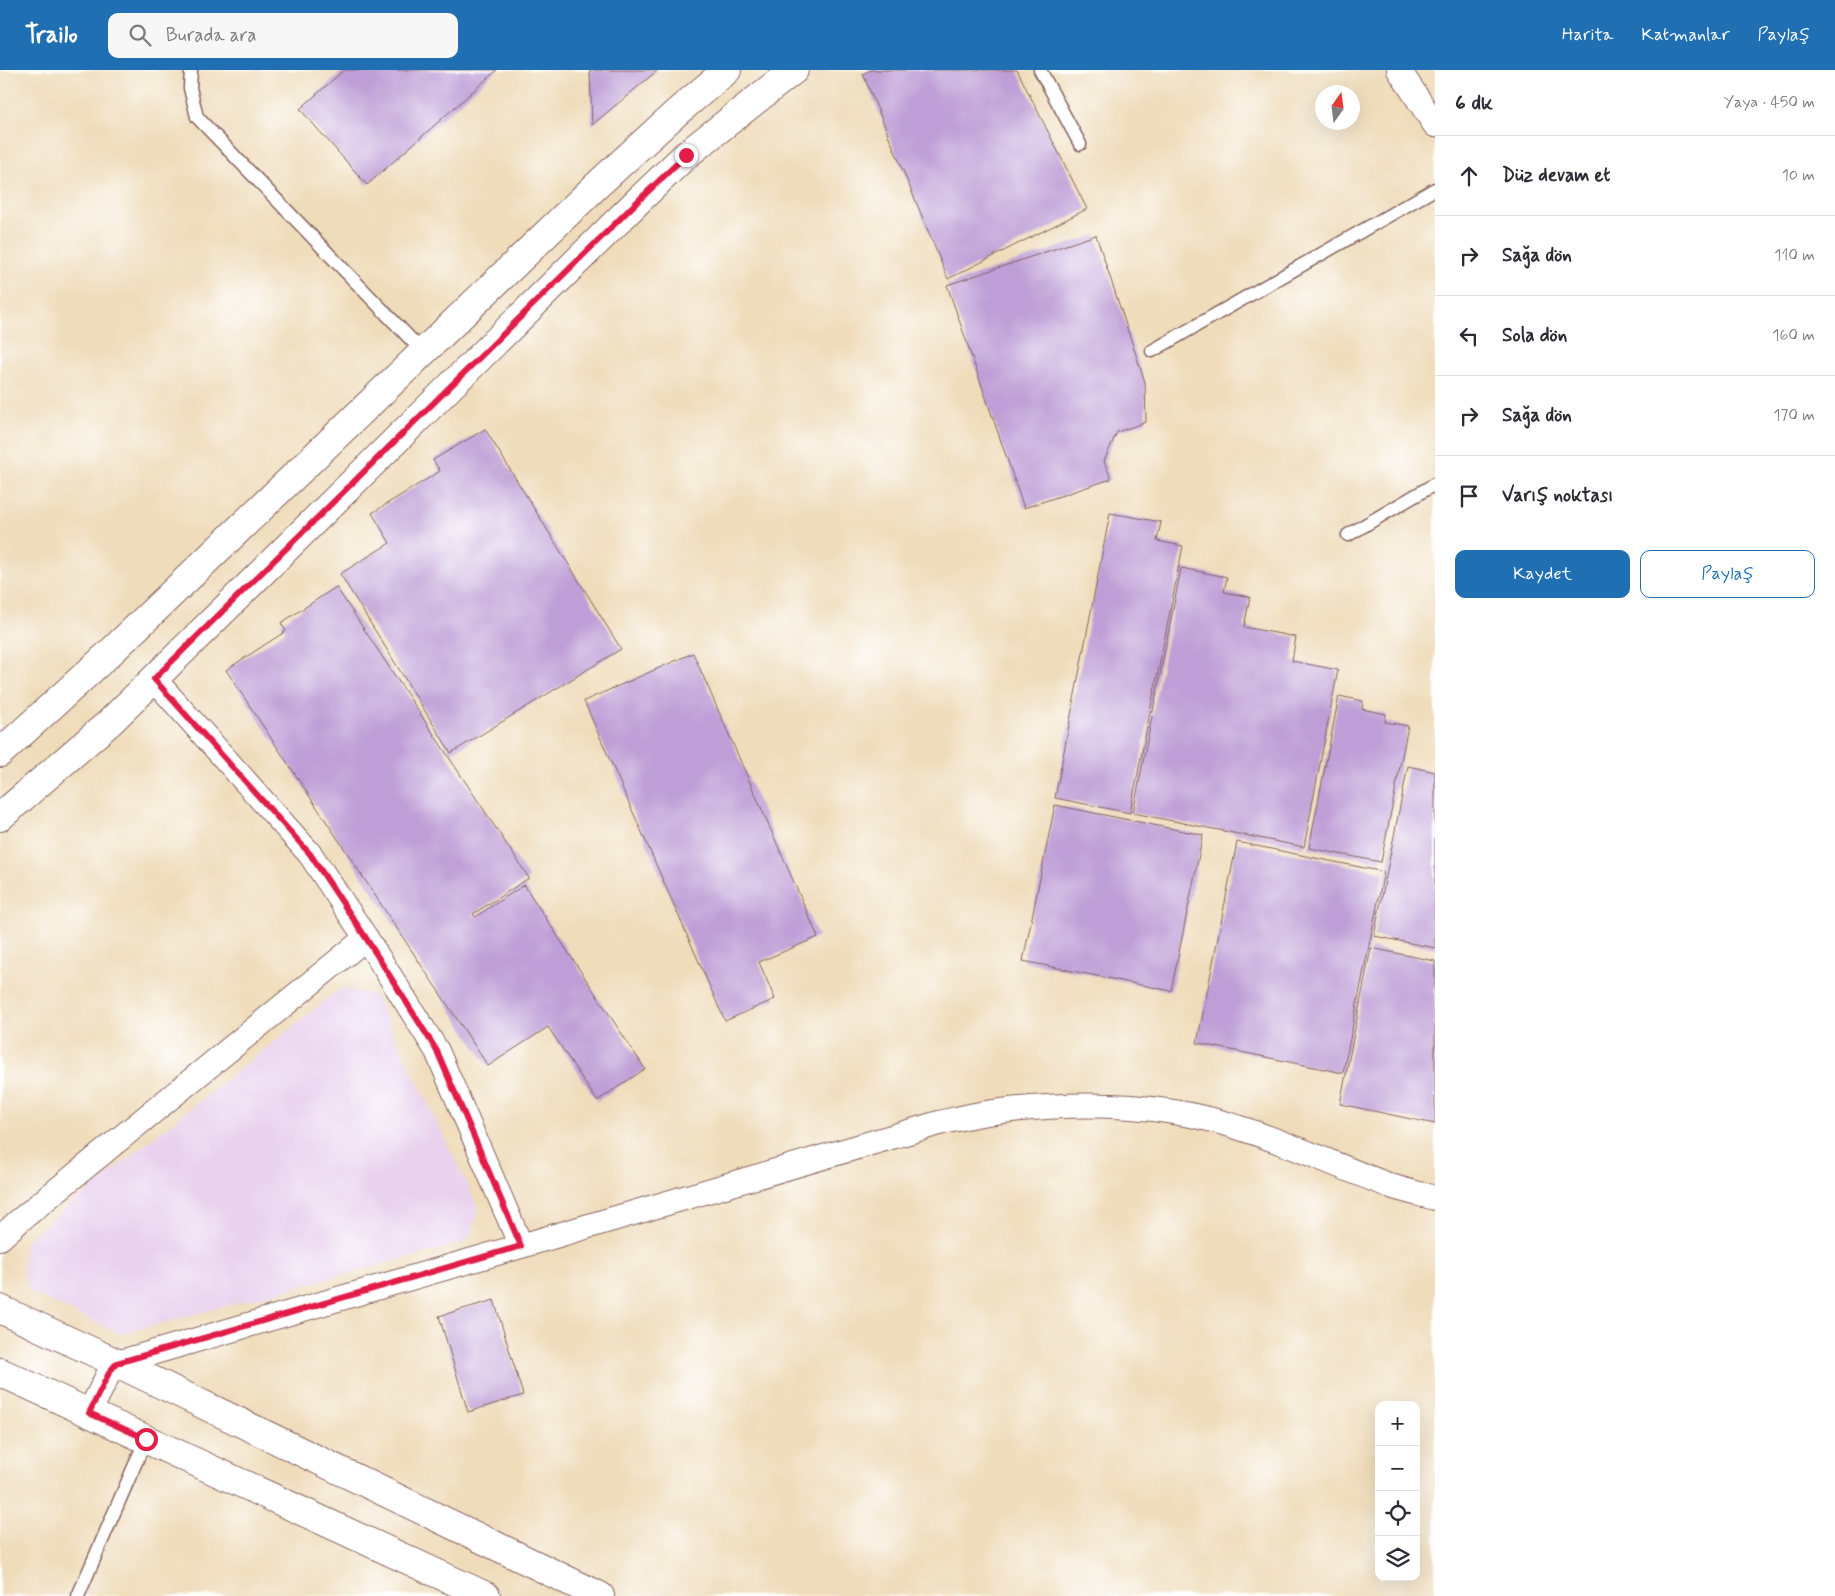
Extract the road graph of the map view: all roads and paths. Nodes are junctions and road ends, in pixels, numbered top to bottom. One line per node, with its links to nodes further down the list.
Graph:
1 (191, 70): 10 (lane)
2 (727, 70): 10 (street)
3 (794, 70): 13 (street)
4 (1040, 70): 7 (lane)
5 (1399, 70): 6 (street)
6 (1435, 125)
7 (1080, 144)
8 (1435, 189): 9 (lane)
9 (1152, 350)
10 (423, 352): 14 (street)
11 (1435, 484): 12 (lane)
12 (1348, 535)
13 (154, 679): 15 (street); 16 (street)
14 (0, 753)
15 (0, 817)
16 (366, 938): 18 (street); 19 (street)
17 (1435, 1198): 19 (street)
18 (0, 1238)
19 (521, 1246): 21 (street)
20 (0, 1309): 21 (street)
21 (117, 1363): 23 (street); 27 (street)
22 (0, 1372): 23 (street)
23 (89, 1413): 24 (street)
24 (146, 1439): 25 (lane); 26 (street)
25 (78, 1596)
26 (486, 1596)
27 (600, 1596)

